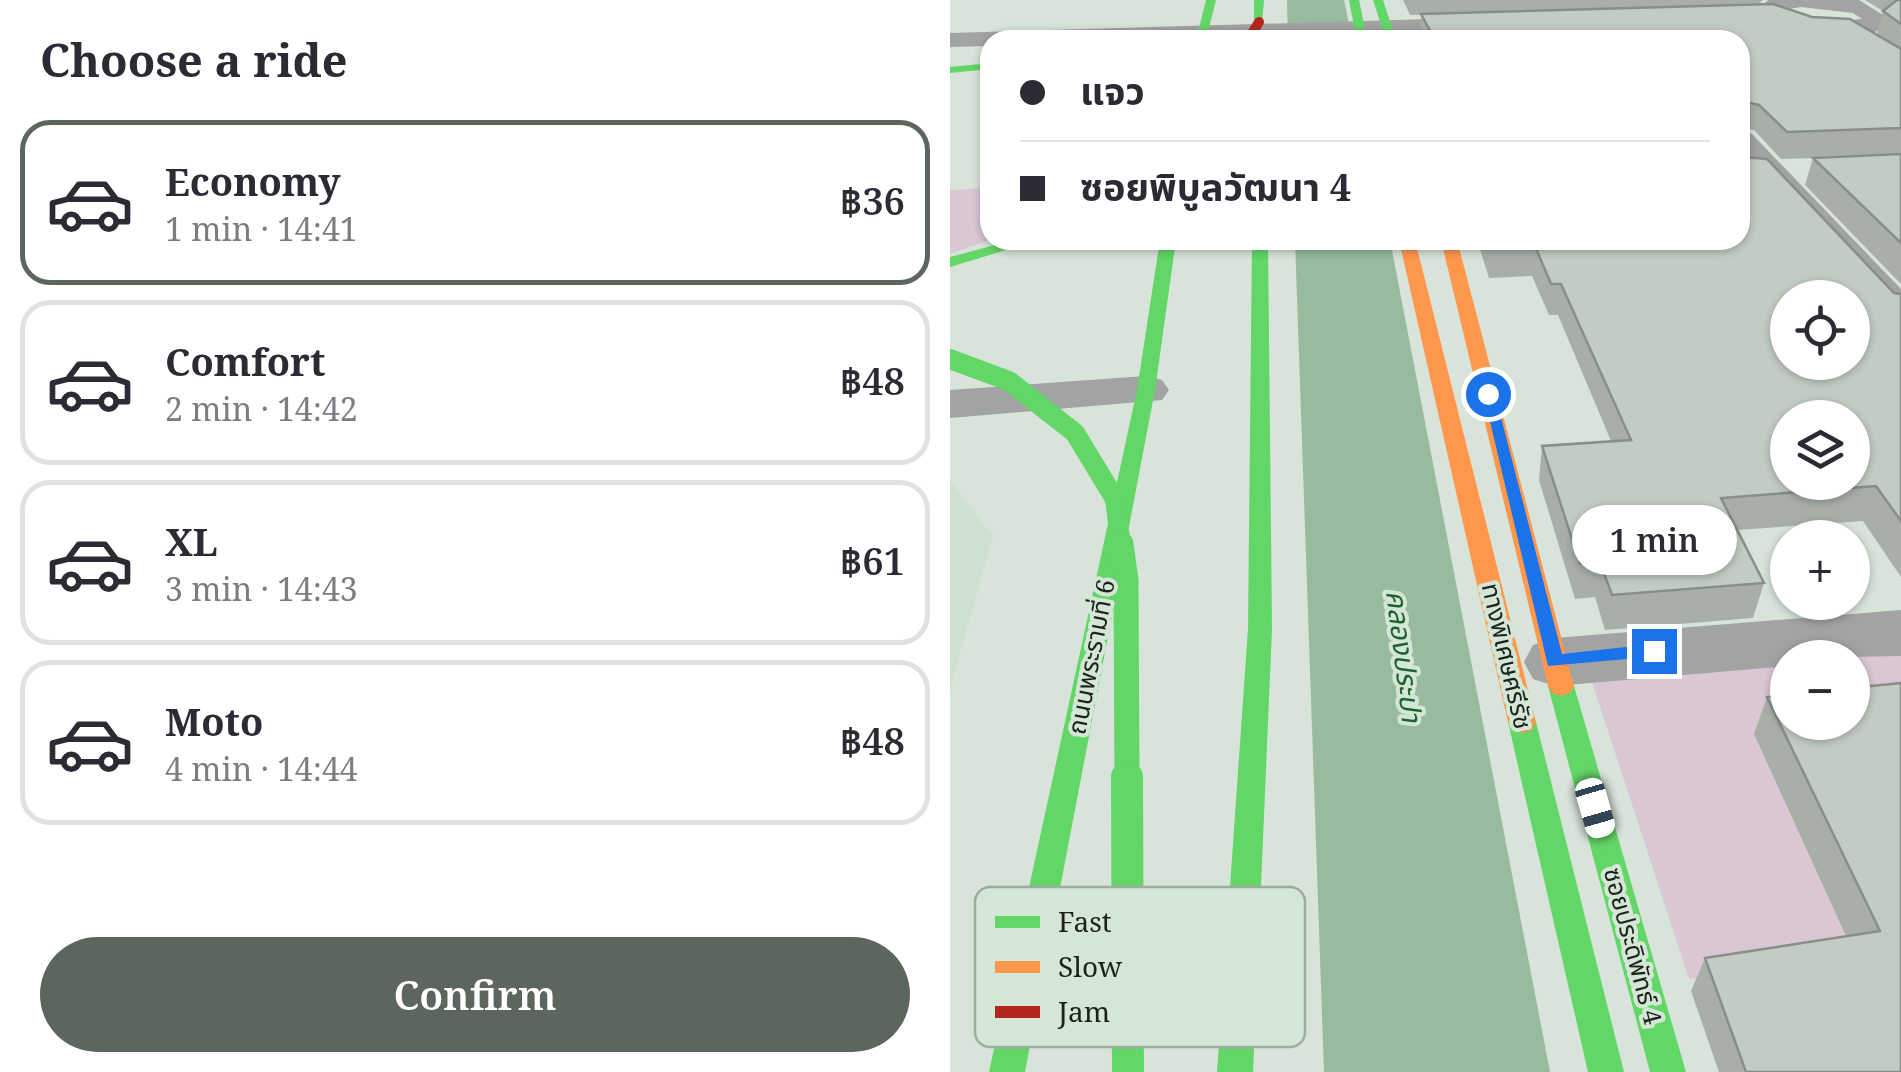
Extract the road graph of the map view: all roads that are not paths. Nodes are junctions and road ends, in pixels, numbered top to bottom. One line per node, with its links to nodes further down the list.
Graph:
1 (1210, 0): 12 (main road)
2 (1354, 0): 14 (main road, bridge)
3 (1378, 0): 15 (main road)
4 (1801, 0): 6 (street); 8 (street)
5 (1901, 10): 6 (street)
6 (1870, 11): 11 (street)
7 (1737, 16): 8 (street)
8 (1772, 16): 11 (street)
9 (1519, 23): 16 (street)
10 (1252, 27): 13 (street, bridge)
11 (1848, 29): 19 (street)
12 (1203, 30)
13 (1305, 30)
14 (1373, 30)
15 (1376, 30)
16 (1428, 30)
17 (950, 40): 18 (street)
18 (980, 40)
19 (1872, 46)
20 (980, 52): 21 (main road)
21 (950, 54)
22 (980, 67): 23 (main road)
23 (950, 70)
24 (1808, 171): 25 (street)
25 (1755, 174): 32 (street)
26 (994, 250): 31 (main road)
27 (1167, 250): 34 (main road, ถนนพระรามที่ 6)
28 (1260, 250): 40 (main road)
29 (1409, 250): 47 (main road, ทางพิเศษศรีรัช)
30 (1451, 250): 37 (main road, ซอยประดิพัทธ์ 4)
31 (950, 262)
32 (1901, 313)
33 (950, 359): 39 (main road, bridge)
34 (1146, 390): 35 (street); 38 (main road, ถนนพระรามที่ 6)
35 (950, 404)
36 (1901, 633): 37 (street)
37 (1555, 662): 48 (main road, ซอยประดิพัทธ์ 4)
38 (1045, 887)
39 (1127, 887)
40 (1245, 887)
41 (1012, 1047): 44 (main road, ถนนพระรามที่ 6)
42 (1128, 1047): 45 (main road, bridge)
43 (1236, 1047): 46 (main road)
44 (1007, 1072)
45 (1128, 1072)
46 (1235, 1072)
47 (1606, 1072)
48 (1668, 1072)

